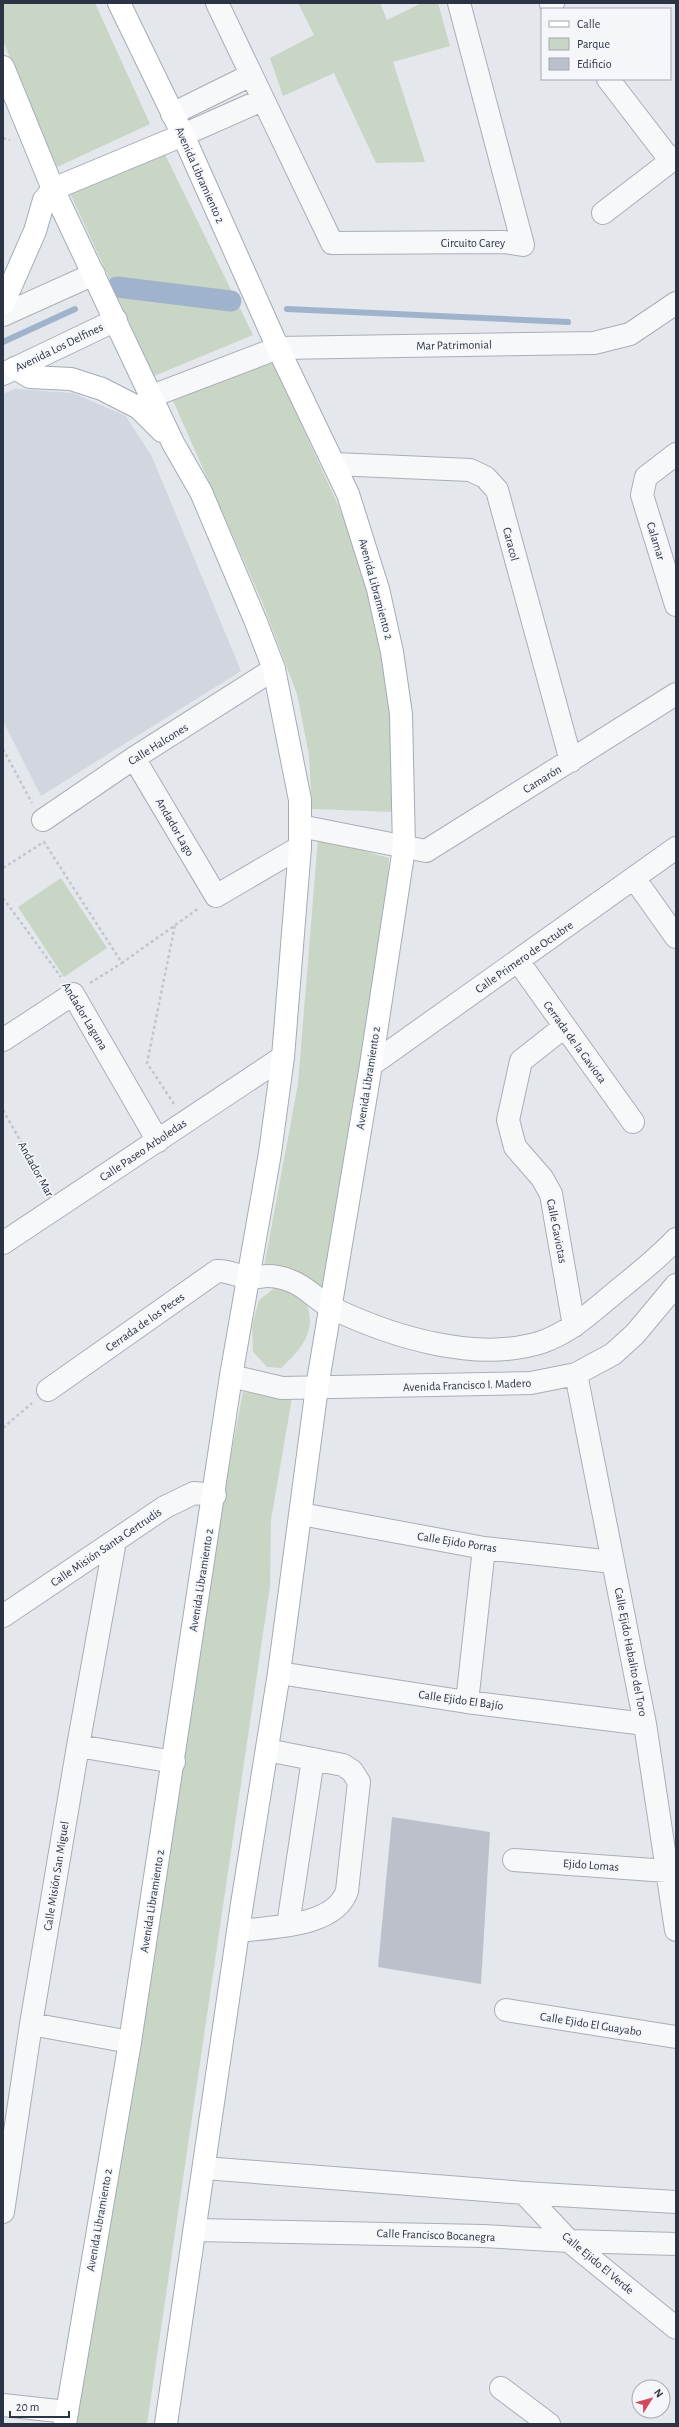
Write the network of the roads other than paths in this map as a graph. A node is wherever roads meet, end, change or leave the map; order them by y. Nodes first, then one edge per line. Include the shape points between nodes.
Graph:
1 (119, 3) edge
2 (217, 3) edge
3 (459, 3) edge
4 (3, 67) edge
5 (251, 75) junction
6 (609, 80) edge
7 (262, 100) junction
8 (172, 114) junction
9 (183, 135) junction
10 (673, 159) edge
11 (53, 189) junction
12 (603, 213) dead end
13 (94, 274) junction
14 (676, 303) edge
15 (3, 304) edge
16 (3, 314) edge
17 (116, 320) junction
18 (278, 348) junction
19 (9, 371) edge
20 (152, 396) junction
21 (173, 443) junction
22 (676, 454) edge
23 (335, 464) junction
24 (676, 605) edge
25 (274, 669) junction
26 (676, 694) edge
27 (134, 758) junction
28 (570, 761) junction
29 (43, 820) road end
30 (300, 837) junction
31 (404, 848) junction
32 (676, 848) edge
33 (634, 878) junction
34 (676, 937) edge
35 (518, 961) junction
36 (564, 1027) junction
37 (3, 1040) edge
38 (283, 1058) junction
39 (371, 1065) junction
40 (633, 1122) dead end
41 (158, 1141) junction
42 (676, 1239) edge
43 (3, 1243) edge
44 (667, 1259) edge
45 (247, 1278) junction
46 (676, 1285) edge
47 (331, 1308) junction
48 (574, 1326) junction
49 (576, 1374) junction
50 (231, 1376) junction
51 (317, 1387) junction
52 (48, 1390) road end
53 (215, 1495) junction
54 (301, 1514) junction
55 (116, 1541) junction
56 (484, 1548) junction
57 (613, 1562) junction
58 (3, 1616) edge
59 (279, 1673) junction
60 (467, 1702) junction
61 (645, 1724) junction
62 (78, 1746) junction
63 (268, 1750) junction
64 (313, 1759) junction
65 (174, 1762) junction
66 (514, 1860) dead end
67 (667, 1871) junction
68 (288, 1925) junction
69 (676, 1930) edge
70 (239, 1931) junction
71 (506, 2010) dead end
72 (31, 2024) junction
73 (676, 2037) edge
74 (130, 2042) junction
75 (204, 2168) junction
76 (524, 2194) junction
77 (676, 2202) edge
78 (3, 2212) edge
79 (196, 2230) junction
80 (569, 2241) junction
81 (676, 2244) edge
82 (676, 2328) edge
83 (501, 2388) dead end
84 (3, 2405) edge
85 (66, 2418) edge
86 (166, 2424) edge
87 (549, 2424) edge

1 - 8 main road, Avenida Libramiento 2
2 - 5 street
3 - 7 street, Circuito Carey via 523,245 504,242 332,244
4 - 11 main road, Avenida Libramiento 2
5 - 7 street
5 - 8 street
6 - 10 street
7 - 9 street
8 - 9 main road, Avenida Libramiento 2
9 - 11 main road
9 - 18 main road, Avenida Libramiento 2
10 - 12 street
11 - 13 main road, Avenida Libramiento 2
11 - 15 main road via 44,200 32,237
13 - 16 street
13 - 17 main road, Avenida Libramiento 2
14 - 18 street, Mar Patrimonial via 630,334 594,343
17 - 19 street, Avenida Los Delfines
17 - 20 main road, Avenida Libramiento 2
18 - 20 street
18 - 23 main road, Avenida Libramiento 2
19 - 21 main road via 30,377 71,379 102,389 139,408
20 - 21 main road, Avenida Libramiento 2
21 - 25 main road, Avenida Libramiento 2 via 201,492
22 - 24 street, Calamar via 646,477 642,495
23 - 28 street, Caracol via 470,470 485,477 496,490
23 - 31 main road, Avenida Libramiento 2 via 359,526 392,652 401,714
25 - 27 street, Calle Halcones
25 - 30 main road, Avenida Libramiento 2 via 300,800
26 - 28 street, Camarón
27 - 29 street, Calle Halcones
27 - 30 street, Andador Lago via 216,896
28 - 31 street, Camarón via 426,851
30 - 31 street
30 - 38 main road, Avenida Libramiento 2
31 - 39 main road, Avenida Libramiento 2
32 - 33 street, Calle Primero de Octubre
33 - 34 street
33 - 35 street, Calle Primero de Octubre
35 - 36 street, Cerrada de la Gaviota
35 - 39 street, Calle Primero de Octubre
36 - 40 street, Cerrada de la Gaviota
36 - 48 street, Calle Gaviotas via 520,1062 508,1120 514,1147 542,1178 551,1194
37 - 41 street, Andador Laguna via 73,994
38 - 41 street, Calle Paseo Arboledas
38 - 45 main road, Avenida Libramiento 2 via 270,1153
39 - 47 main road, Avenida Libramiento 2
41 - 43 street, Calle Paseo Arboledas
42 - 44 street
44 - 48 street
45 - 47 street via 269,1276 292,1281 310,1291
45 - 50 main road, Avenida Libramiento 2
45 - 52 street, Cerrada de los Peces via 225,1270 217,1271
46 - 49 street, Avenida Francisco I. Madero via 635,1334 613,1354
47 - 48 street via 371,1326 408,1337 444,1345 491,1349 523,1347 543,1341
47 - 51 main road, Avenida Libramiento 2
49 - 51 street, Avenida Francisco I. Madero via 531,1384 495,1386
49 - 57 street, Calle Ejido Habalito del Toro
50 - 51 street via 282,1388
50 - 53 main road, Avenida Libramiento 2
51 - 54 main road, Avenida Libramiento 2
53 - 55 street, Calle Misión Santa Gertrudis via 194,1492 165,1507
53 - 65 main road, Avenida Libramiento 2
54 - 56 street, Calle Ejido Porras
54 - 59 main road, Avenida Libramiento 2
55 - 58 street, Calle Misión Santa Gertrudis
55 - 62 street, Calle Misión San Miguel
56 - 57 street, Calle Ejido Porras
56 - 60 street
57 - 61 street, Calle Ejido Habalito del Toro
59 - 60 street, Calle Ejido El Bajío
59 - 63 main road, Avenida Libramiento 2
60 - 61 street, Calle Ejido El Bajío
61 - 67 street, Calle Ejido Habalito del Toro
62 - 65 street
62 - 72 street, Calle Misión San Miguel
63 - 64 street
63 - 70 main road, Avenida Libramiento 2
64 - 68 street
64 - 68 street via 343,1765 352,1771 359,1782 347,1891 340,1904 327,1915
65 - 74 main road, Avenida Libramiento 2
66 - 67 street, Ejido Lomas
67 - 69 street, Calle Ejido Habalito del Toro
68 - 70 street
70 - 75 main road, Avenida Libramiento 2
71 - 73 street, Calle Ejido El Guayabo
72 - 74 street
72 - 78 street, Calle Misión San Miguel
74 - 85 main road, Avenida Libramiento 2
75 - 76 street
75 - 79 main road, Avenida Libramiento 2
76 - 77 street
76 - 80 street, Calle Ejido El Verde
79 - 80 street, Calle Francisco Bocanegra via 483,2236
79 - 86 main road, Avenida Libramiento 2
80 - 81 street, Calle Francisco Bocanegra
80 - 82 street, Calle Ejido El Verde
83 - 87 street
84 - 85 street

